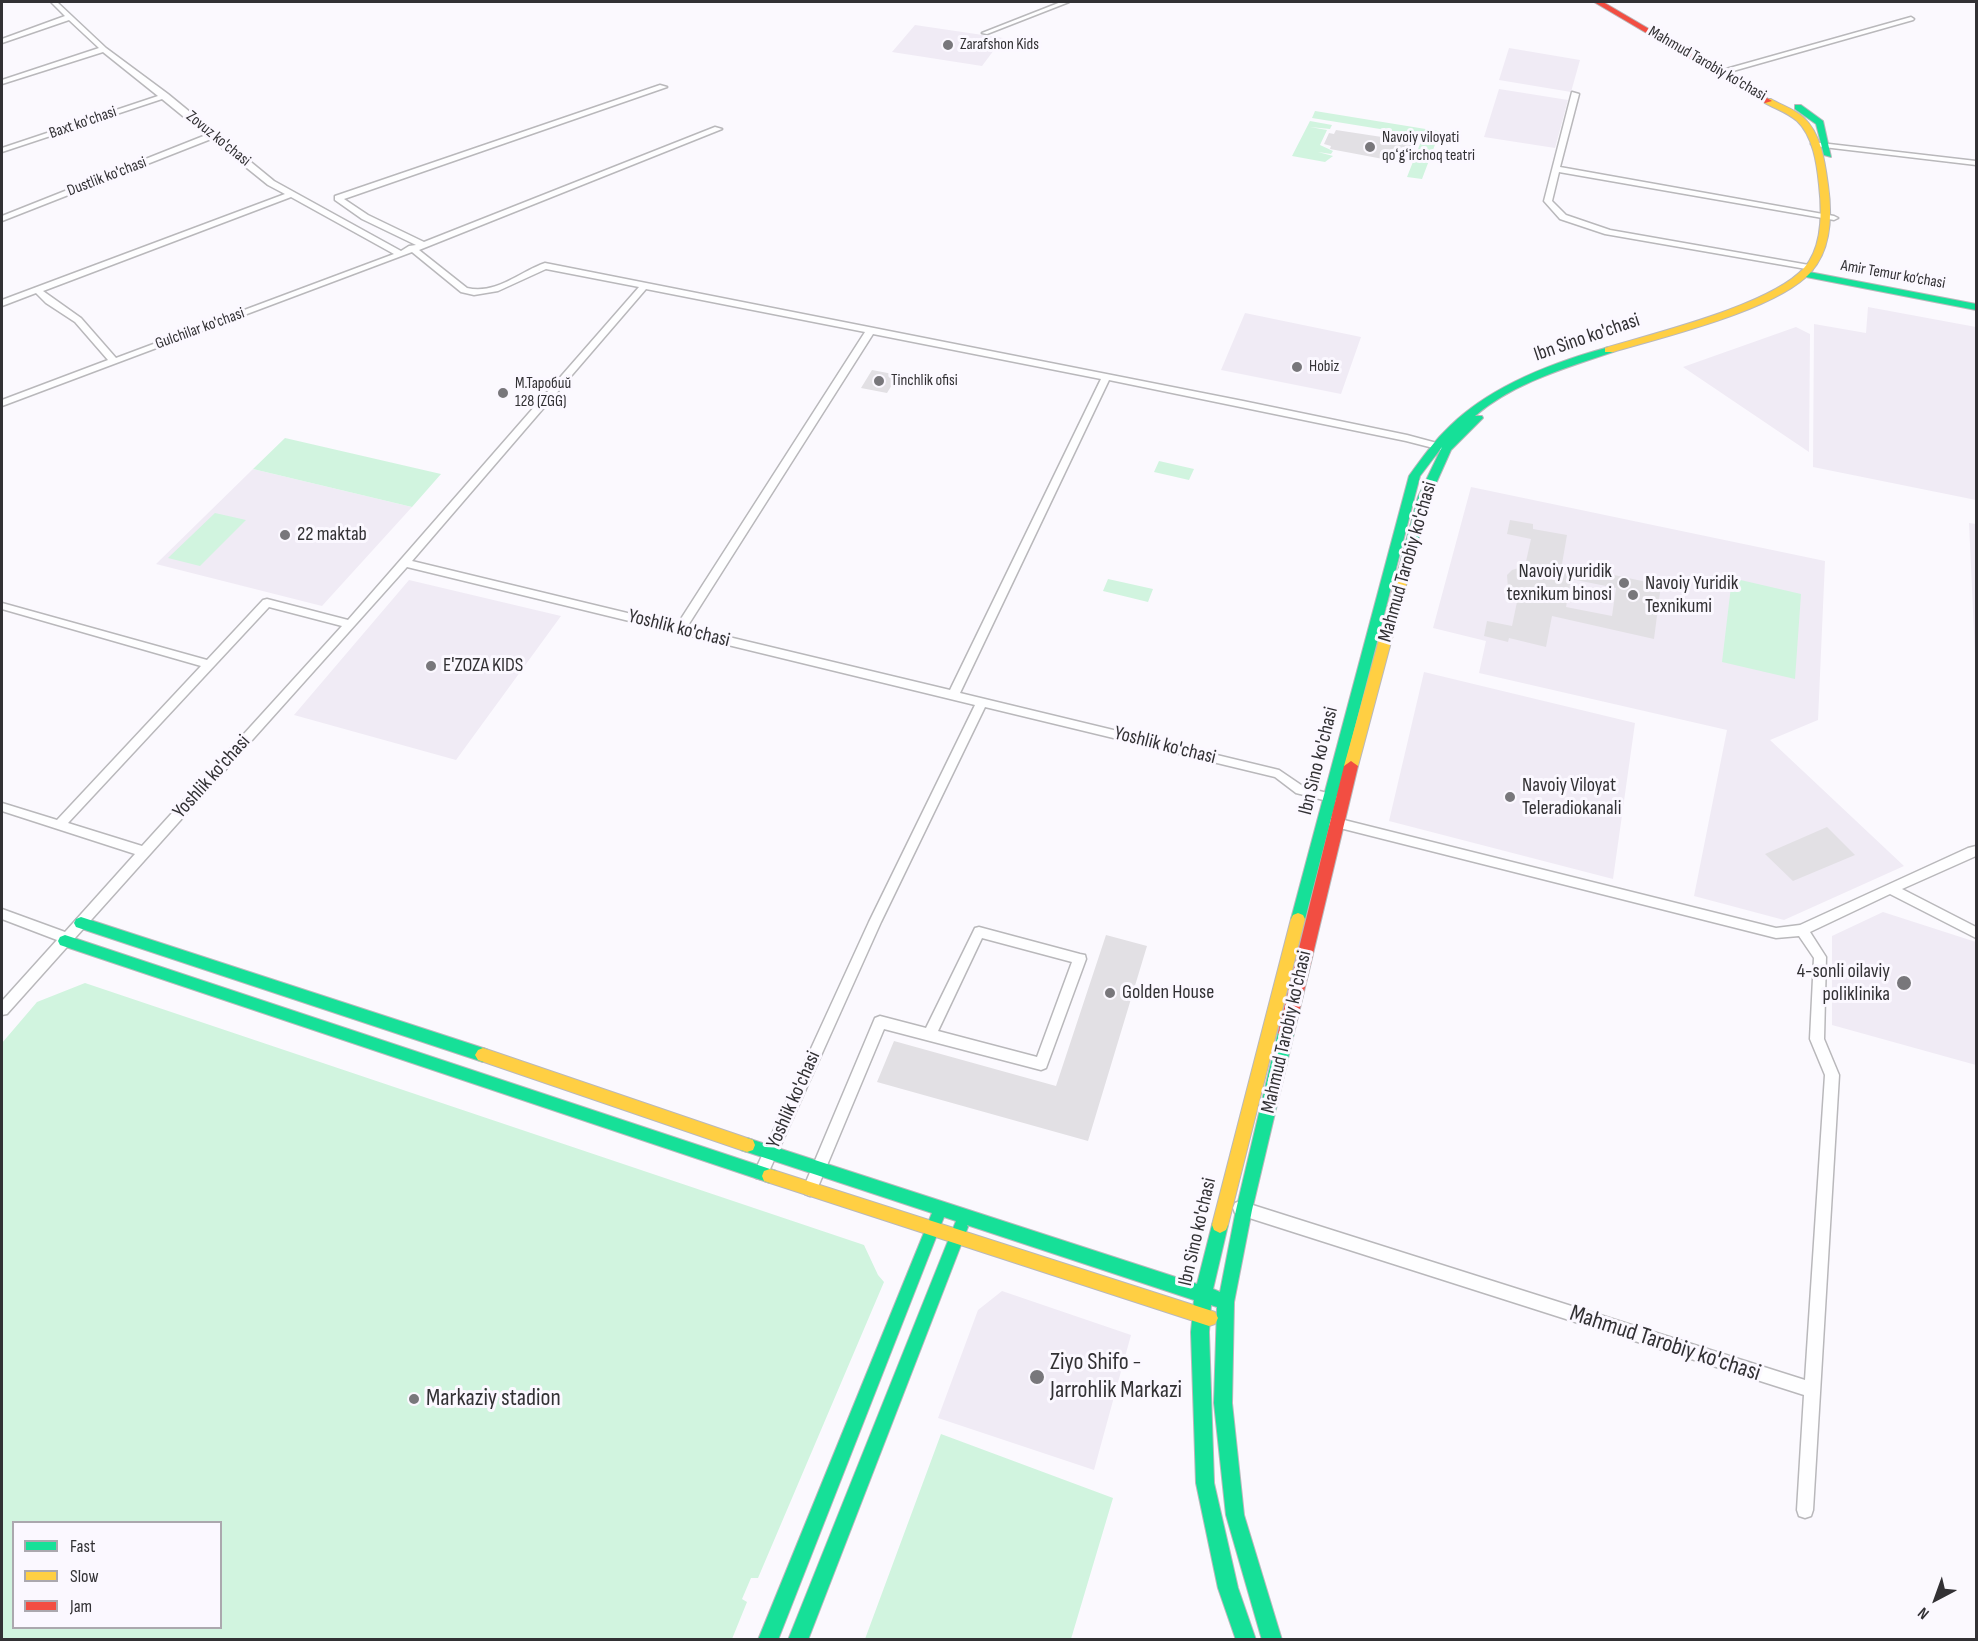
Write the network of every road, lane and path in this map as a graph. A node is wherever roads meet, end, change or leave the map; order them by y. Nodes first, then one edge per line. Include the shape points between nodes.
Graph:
1 (54, 2) edge
2 (1066, 2) edge
3 (1598, 2) edge
4 (1610, 2) edge
5 (70, 18) junction
6 (1911, 19) dead end
7 (985, 33) dead end
8 (2, 41) edge
9 (104, 49) junction
10 (1730, 69) junction
11 (2, 82) edge
12 (663, 87) dead end
13 (1575, 94) dead end
14 (165, 96) junction
15 (718, 129) dead end
16 (213, 135) junction
17 (1817, 141) junction
18 (2, 150) edge
19 (1977, 163) edge
20 (1557, 169) junction
21 (289, 195) junction
22 (1829, 217) junction
23 (2, 219) edge
24 (417, 246) junction
25 (398, 253) junction
26 (1812, 272) junction
27 (645, 285) junction
28 (37, 290) junction
29 (1977, 299) edge
30 (2, 303) edge
31 (1977, 307) edge
32 (871, 330) junction
33 (114, 361) junction
34 (1106, 377) junction
35 (2, 404) edge
36 (1432, 445) junction
37 (1446, 448) junction
38 (405, 563) junction
39 (2, 606) edge
40 (350, 624) junction
41 (680, 629) junction
42 (210, 665) junction
43 (952, 695) junction
44 (982, 702) junction
45 (1335, 799) junction
46 (2, 807) edge
47 (1330, 822) junction
48 (59, 825) junction
49 (1977, 851) edge
50 (145, 852) junction
51 (1889, 888) junction
52 (2, 914) edge
53 (81, 923) junction
54 (1802, 930) junction
55 (1977, 933) edge
56 (66, 939) junction
57 (2, 1010) edge
58 (930, 1035) junction
59 (770, 1153) junction
60 (819, 1170) junction
61 (761, 1173) junction
62 (810, 1189) junction
63 (1224, 1203) junction
64 (941, 1210) junction
65 (1244, 1210) junction
66 (964, 1218) junction
67 (933, 1229) junction
68 (956, 1237) junction
69 (1203, 1294) junction
70 (1226, 1302) junction
71 (1200, 1315) junction
72 (1224, 1323) junction
73 (1812, 1390) junction
74 (1805, 1510) dead end
75 (784, 1600) junction
76 (810, 1610) junction
77 (768, 1640) edge
78 (798, 1640) edge
79 (1246, 1640) edge
80 (1272, 1640) edge

1 - 5 street, Zovuz ko'chasi
2 - 7 street
3 - 17 main road, Mahmud Tarobiy ko'chasi via 1796,114
4 - 10 main road, Mahmud Tarobiy ko'chasi
5 - 8 street
5 - 9 street, Zovuz ko'chasi
6 - 10 street, Mahmud Tarobiy ko'chasi
9 - 11 street
9 - 14 street, Zovuz ko'chasi
10 - 17 main road, Mahmud Tarobiy ko'chasi via 1809,113 1820,123
12 - 24 street via 338,198
13 - 20 street
14 - 16 street, Zovuz ko'chasi
14 - 18 street, Baxt ko'chasi
15 - 24 street, Gulchilar ko'chasi
16 - 21 street, Zovuz ko'chasi
16 - 23 street, Dustlik ko'chasi
17 - 19 street
17 - 22 main road, Mahmud Tarobiy ko'chasi via 1833,176
20 - 22 street
20 - 26 street via 1548,201 1563,217 1582,225
21 - 25 street, Zovuz ko'chasi
21 - 28 street
22 - 26 main road, Mahmud Tarobiy ko'chasi via 1833,238
24 - 25 street, Gulchilar ko'chasi
24 - 27 street via 473,294 545,266
25 - 33 street, Gulchilar ko'chasi
26 - 29 main road, Amir Temur ko‘chasi
26 - 31 main road, Amir Temur ko‘chasi
26 - 36 main road, Ibn Sino ko'chasi via 1756,301 1516,384 1480,403
26 - 37 main road, Mahmud Tarobiy ko'chasi via 1801,291 1772,304 1550,378 1517,393 1485,412
27 - 32 street
27 - 38 street, Yoshlik ko'chasi
28 - 30 street
28 - 33 street via 78,320
32 - 34 street
32 - 41 street
33 - 35 street, Gulchilar ko'chasi
34 - 36 street
34 - 43 street
36 - 37 street
36 - 45 main road, Ibn Sino ko'chasi via 1414,476
37 - 45 main road, Mahmud Tarobiy ko'chasi via 1424,497
38 - 40 street, Yoshlik ko'chasi
38 - 41 street, Yoshlik ko'chasi
39 - 42 street
40 - 42 street via 267,603
40 - 50 street, Yoshlik ko'chasi
41 - 43 street, Yoshlik ko'chasi
42 - 48 street
43 - 44 street, Yoshlik ko'chasi
44 - 45 street, Yoshlik ko'chasi via 1279,774 1300,790
44 - 59 street, Yoshlik ko'chasi via 875,922
45 - 47 main road, Mahmud Tarobiy ko'chasi
46 - 48 street
47 - 54 street via 1776,933
47 - 63 main road, Ibn Sino ko'chasi
47 - 65 main road, Mahmud Tarobiy ko'chasi
48 - 50 street
49 - 51 street
50 - 53 street, Yoshlik ko'chasi
51 - 54 street
51 - 55 street
52 - 56 street
53 - 56 street, Yoshlik ko'chasi
53 - 59 main road
54 - 73 street via 1820,957 1817,1039 1832,1075
56 - 57 street, Yoshlik ko'chasi
56 - 61 main road
58 - 58 street via 1041,1064 1080,959 979,932
58 - 60 street via 880,1022
59 - 60 main road
59 - 61 street, Yoshlik ko'chasi
60 - 62 street
60 - 64 main road
61 - 62 main road
62 - 67 main road
63 - 65 street, Mahmud Tarobiy ko'chasi
63 - 69 main road, Ibn Sino ko'chasi
64 - 66 main road
64 - 67 main road
65 - 70 main road, Mahmud Tarobiy ko'chasi
65 - 73 street, Mahmud Tarobiy ko'chasi
66 - 68 main road
66 - 69 main road
67 - 68 main road
67 - 75 main road
68 - 71 main road
68 - 76 main road
69 - 70 main road
69 - 71 main road, Ibn Sino ko'chasi
70 - 72 main road, Mahmud Tarobiy ko'chasi
71 - 72 main road
71 - 79 main road, Ibn Sino ko'chasi via 1205,1483 1228,1588
72 - 80 main road, Mahmud Tarobiy ko'chasi via 1222,1403 1235,1515
73 - 74 street
75 - 76 main road
75 - 77 main road
76 - 78 main road

